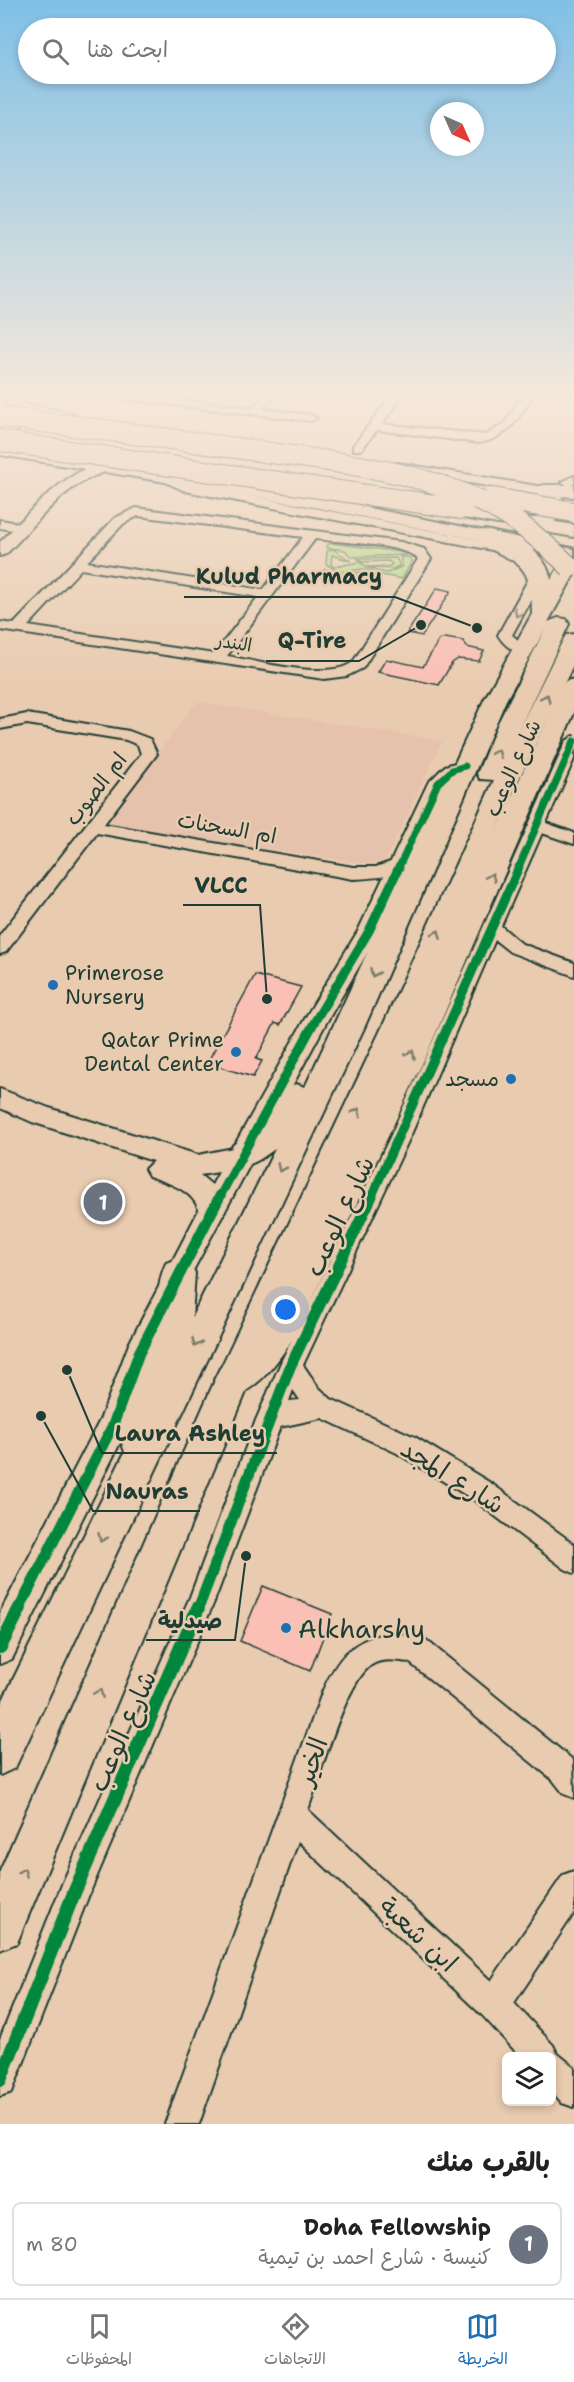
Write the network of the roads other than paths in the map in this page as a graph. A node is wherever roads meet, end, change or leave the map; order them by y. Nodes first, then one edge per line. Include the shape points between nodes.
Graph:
1 (58, 494) edge
2 (220, 494) edge
3 (224, 494) edge
4 (268, 494) edge
5 (359, 494) edge
6 (462, 494) edge
7 (549, 494) edge
8 (303, 500) junction
9 (224, 513) junction
10 (0, 524) edge
11 (527, 524) junction
12 (25, 528) junction
13 (574, 530) edge
14 (313, 533) junction
15 (485, 536) junction
16 (0, 551) edge
17 (573, 563) edge
18 (78, 565) junction
19 (266, 594) junction
20 (574, 595) edge
21 (541, 617) junction
22 (0, 626) edge
23 (18, 628) junction
24 (574, 640) edge
25 (522, 649) junction
26 (218, 658) junction
27 (569, 680) edge
28 (0, 724) edge
29 (574, 741) edge
30 (465, 766) junction
31 (537, 826) junction
32 (93, 827) junction
33 (574, 839) edge
34 (402, 863) junction
35 (468, 865) junction
36 (353, 873) junction
37 (386, 898) junction
38 (492, 928) junction
39 (0, 948) edge
40 (516, 948) junction
41 (481, 953) junction
42 (574, 970) edge
43 (350, 1026) junction
44 (0, 1098) edge
45 (0, 1114) edge
46 (244, 1154) junction
47 (212, 1210) junction
48 (178, 1273) junction
49 (290, 1367) junction
50 (233, 1380) junction
51 (323, 1407) junction
52 (268, 1420) junction
53 (142, 1454) junction
54 (574, 1560) edge
55 (0, 1647) edge
56 (0, 1753) edge
57 (574, 1784) edge
58 (292, 1815) junction
59 (574, 1886) edge
60 (0, 1926) edge
61 (494, 2005) junction
62 (538, 2052) edge
63 (556, 2071) edge
64 (0, 2080) edge
65 (574, 2091) edge
66 (182, 2124) edge

1 - 12 street
2 - 9 street via 228,499
3 -> 25 street via 434,534 514,554 529,565 535,580 506,635
4 - 8 street
5 - 13 highway, bridge
6 - 17 highway, bridge via 520,522
7 - 11 street via 557,500 558,511 548,520
8 - 11 main road via 400,503
8 - 15 street
9 - 14 street, البندر
9 - 18 street, البندر via 136,512 119,521
10 - 12 street
11 - 13 main road
12 - 16 street
14 - 19 street
14 - 26 street, البندر via 401,546 423,555 422,567 358,665 345,673 324,675
15 - 17 main road
15 - 21 main road via 522,551 537,564 543,578
17 - 21 main road, شارع الوعب
18 - 19 street
18 - 23 street, البندر
19 - 26 street
35 -> 20 main road via 461,846 495,758
21 - 25 main road, شارع الوعب
22 - 23 street, البندر
23 - 26 street, البندر
24 - 27 main road, شارع الوعب
25 - 30 main road, شارع الوعب
35 -> 27 main road, شارع الوعب
50 -> 27 highway via 253,1364 281,1326 417,1040
28 - 32 street, ام الصوب via 27,718 145,742 149,754
29 - 31 street, شارع الوعب
30 - 34 street via 452,770 438,783
30 -> 43 main road, شارع الوعب
31 - 33 street
31 - 38 street, شارع الوعب
32 - 36 street, ام السحنات
32 - 39 street, ام الصوب
34 - 36 street, ام السحنات via 378,872
34 - 37 street
50 -> 35 main road, شارع الوعب
36 - 37 street, ام السحنات via 372,883
37 - 46 street
38 - 40 street
38 - 41 street, شارع الوعب
40 - 41 street
40 - 42 street
41 - 49 street, شارع الوعب via 393,1152
43 - 46 main road via 316,1058 273,1134
43 -> 53 main road, شارع الوعب
44 - 46 street via 198,1165 230,1161
45 - 47 street via 184,1178 204,1191
46 - 47 street
47 - 48 street
48 - 53 main road via 172,1300 171,1341 141,1408
48 - 55 street via 139,1353 113,1425
49 - 51 street, شارع المجد
49 - 52 street, شارع الوعب
60 -> 50 main road, شارع الوعب
51 - 52 street
51 - 54 street, شارع المجد via 406,1445 483,1492
52 - 64 street, شارع الوعب via 201,1602 74,1893
53 -> 56 main road, شارع الوعب
57 - 58 street, الخير via 415,1649 373,1647 354,1661 340,1681
58 - 61 street, ابن شعبة
58 - 66 street, الخير
59 - 61 street
61 - 62 street, ابن شعبة
63 - 65 street

